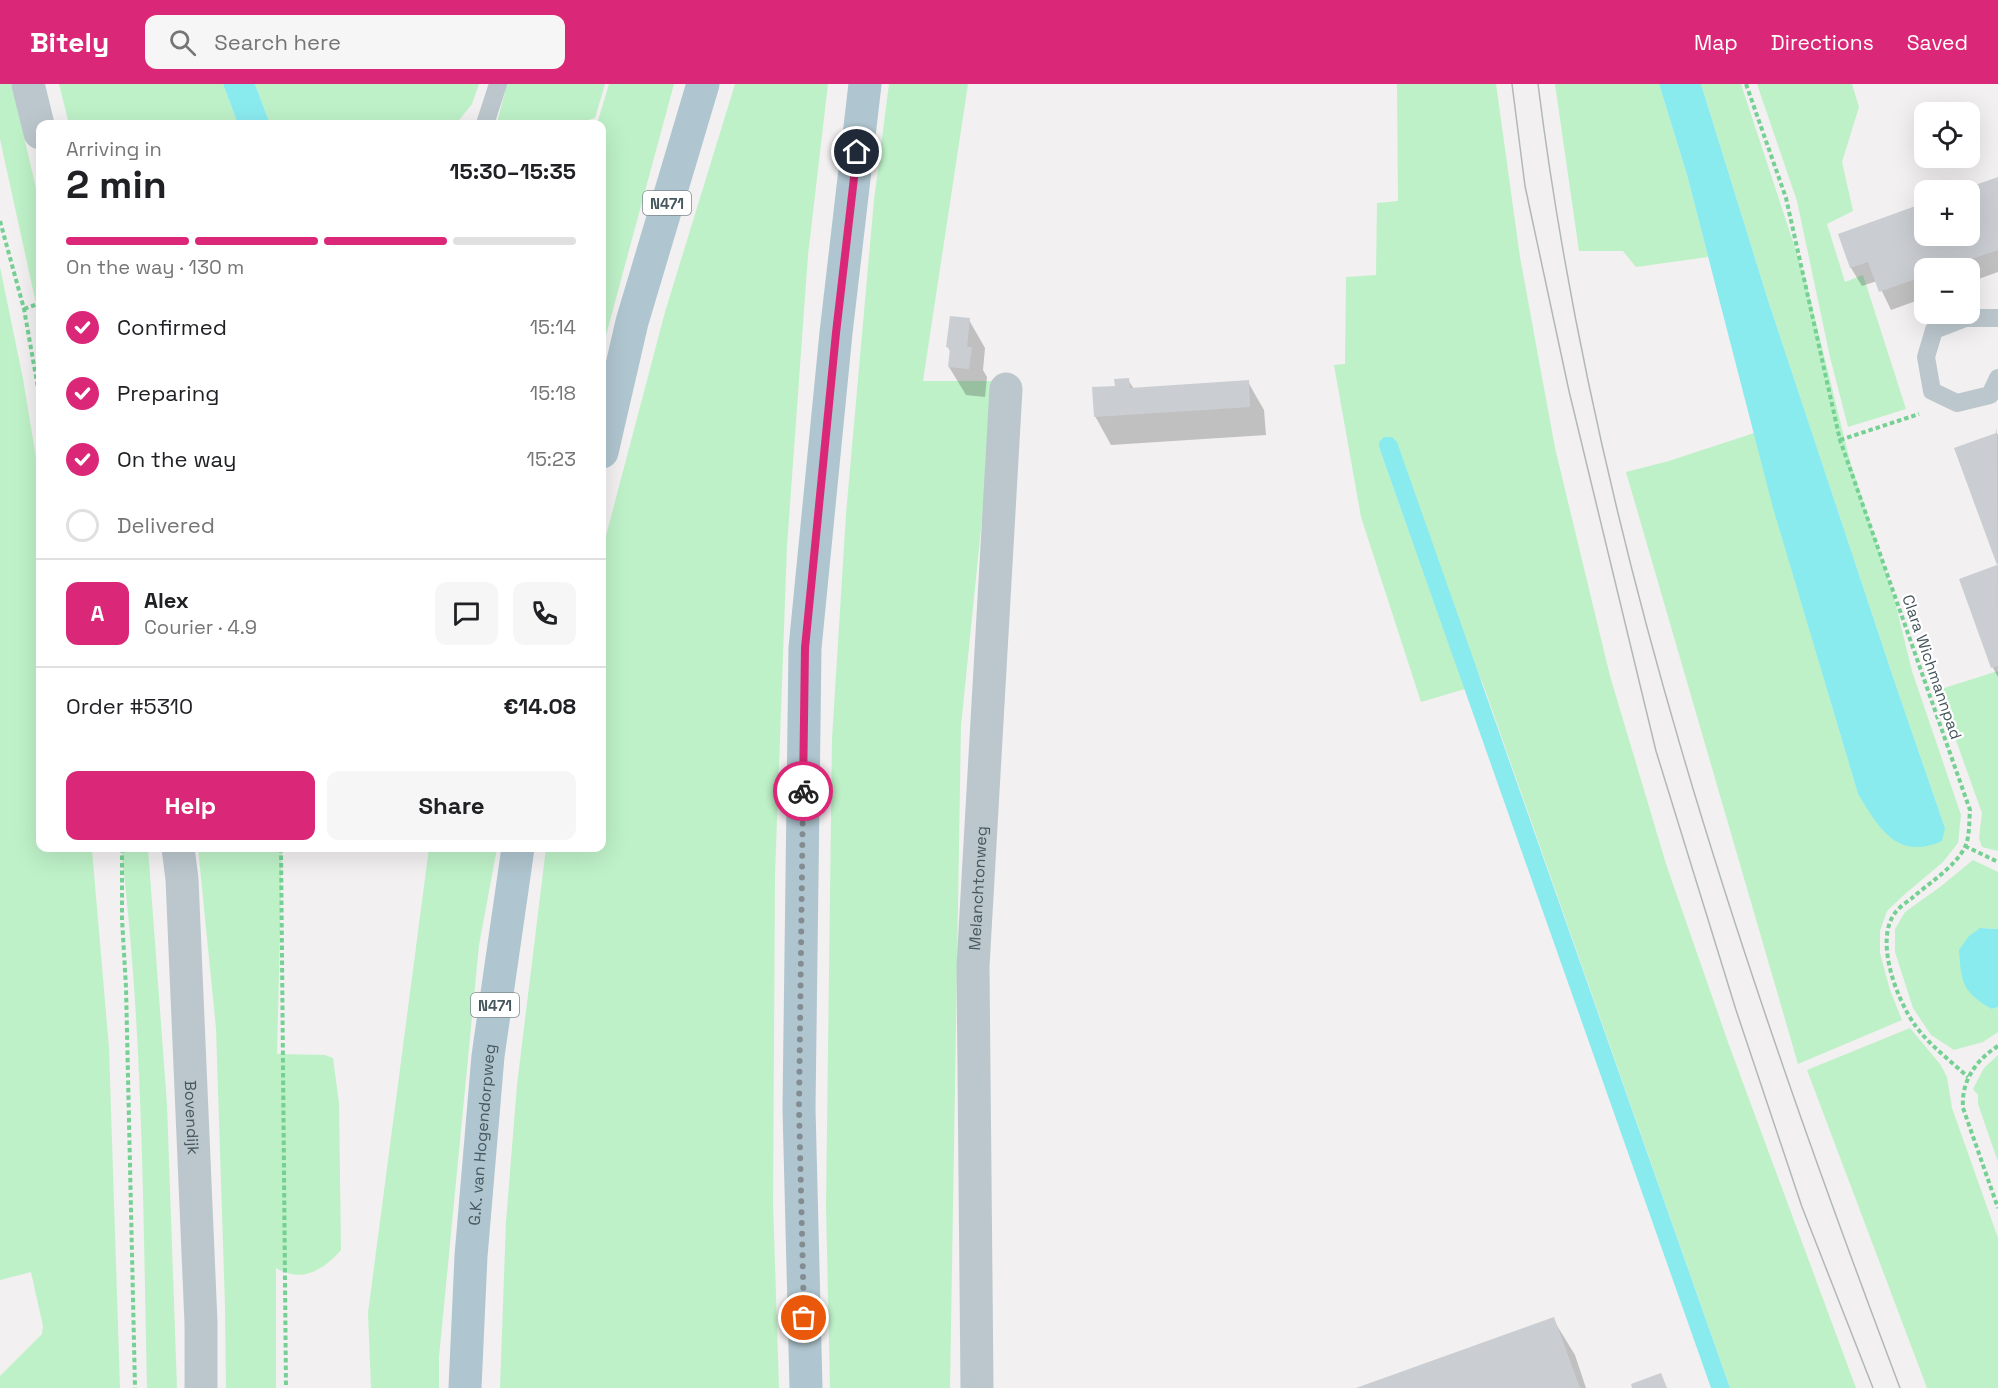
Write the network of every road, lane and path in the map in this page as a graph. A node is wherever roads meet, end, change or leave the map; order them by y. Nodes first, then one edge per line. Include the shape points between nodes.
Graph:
1 (28, 84) edge
2 (498, 84) edge
3 (702, 84) edge
4 (865, 84) edge
5 (1746, 84) edge
6 (37, 120) edge
7 (486, 120) edge
8 (0, 220) edge
9 (36, 304) edge
10 (24, 309) junction
11 (1998, 318) edge
12 (36, 376) edge
13 (1998, 378) edge
14 (1006, 389) dead end
15 (1943, 396) junction
16 (606, 435) edge
17 (1840, 440) junction
18 (1965, 846) junction
19 (122, 852) edge
20 (179, 852) edge
21 (281, 852) edge
22 (517, 852) edge
23 (1998, 862) edge
24 (1998, 1046) edge
25 (1968, 1077) junction
26 (1998, 1208) edge
27 (135, 1388) edge
28 (201, 1388) edge
29 (286, 1388) edge
30 (465, 1388) edge
31 (806, 1388) edge
32 (977, 1388) edge

1 - 6 street
2 - 7 lane
3 - 16 main road, N471 via 632,322
4 - 31 main road via 805,648 799,1108
5 - 17 path, Clara Wichmannpad via 1786,198
8 - 10 path
9 - 10 path
10 - 12 path
11 - 15 lane via 1965,318 1934,330 1926,357 1932,392
13 - 15 lane via 1990,395 1957,403
14 - 32 street, Melanchtonweg via 973,966
15 - 17 path via 1931,410
17 - 18 path, Clara Wichmannpad via 1970,810
18 - 23 path
18 - 25 path via 1952,863 1895,912 1886,942 1888,962 1906,1011 1916,1027
19 - 27 path
20 - 28 street, Bovendijk
21 - 29 path
22 - 30 main road, G.K. van Hogendorpweg / N471 via 488,1056 471,1256
24 - 25 path
25 - 26 path via 1962,1094 1963,1108

